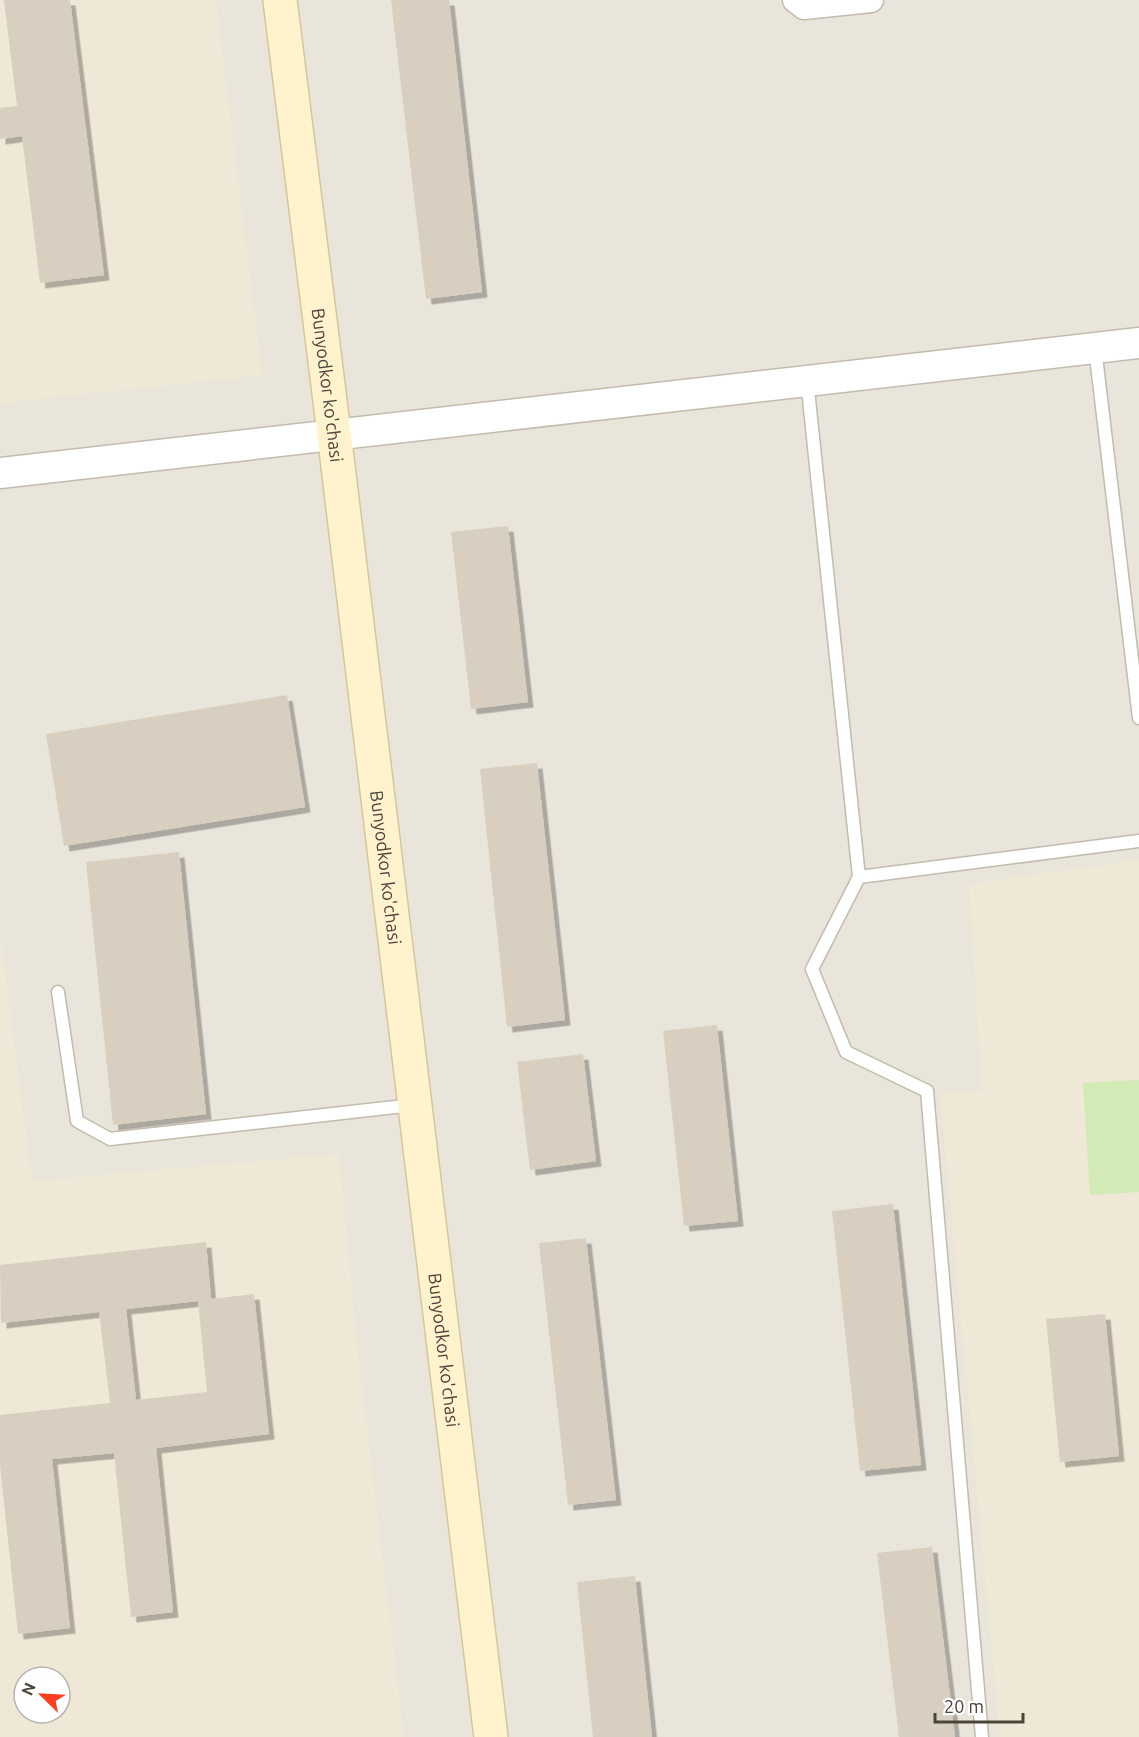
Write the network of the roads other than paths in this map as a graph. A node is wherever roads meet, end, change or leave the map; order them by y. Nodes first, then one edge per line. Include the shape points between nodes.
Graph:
1 (279, 0) edge
2 (795, 0) edge
3 (871, 0) edge
4 (1139, 343) edge
5 (1095, 348) junction
6 (807, 380) junction
7 (334, 434) junction
8 (0, 473) edge
9 (1139, 718) edge
10 (1139, 842) edge
11 (859, 877) junction
12 (58, 992) dead end
13 (415, 1104) junction
14 (491, 1737) edge
15 (982, 1737) edge

1 - 7 main road, Bunyodkor ko'chasi
2 - 3 street via 804,7
4 - 5 street
5 - 6 street
5 - 9 lane
6 - 7 street
6 - 11 lane
7 - 8 street
7 - 13 main road, Bunyodkor ko'chasi
10 - 11 lane
11 - 15 lane via 812,969 846,1052 927,1091
12 - 13 lane via 77,1121 110,1139
13 - 14 main road, Bunyodkor ko'chasi

